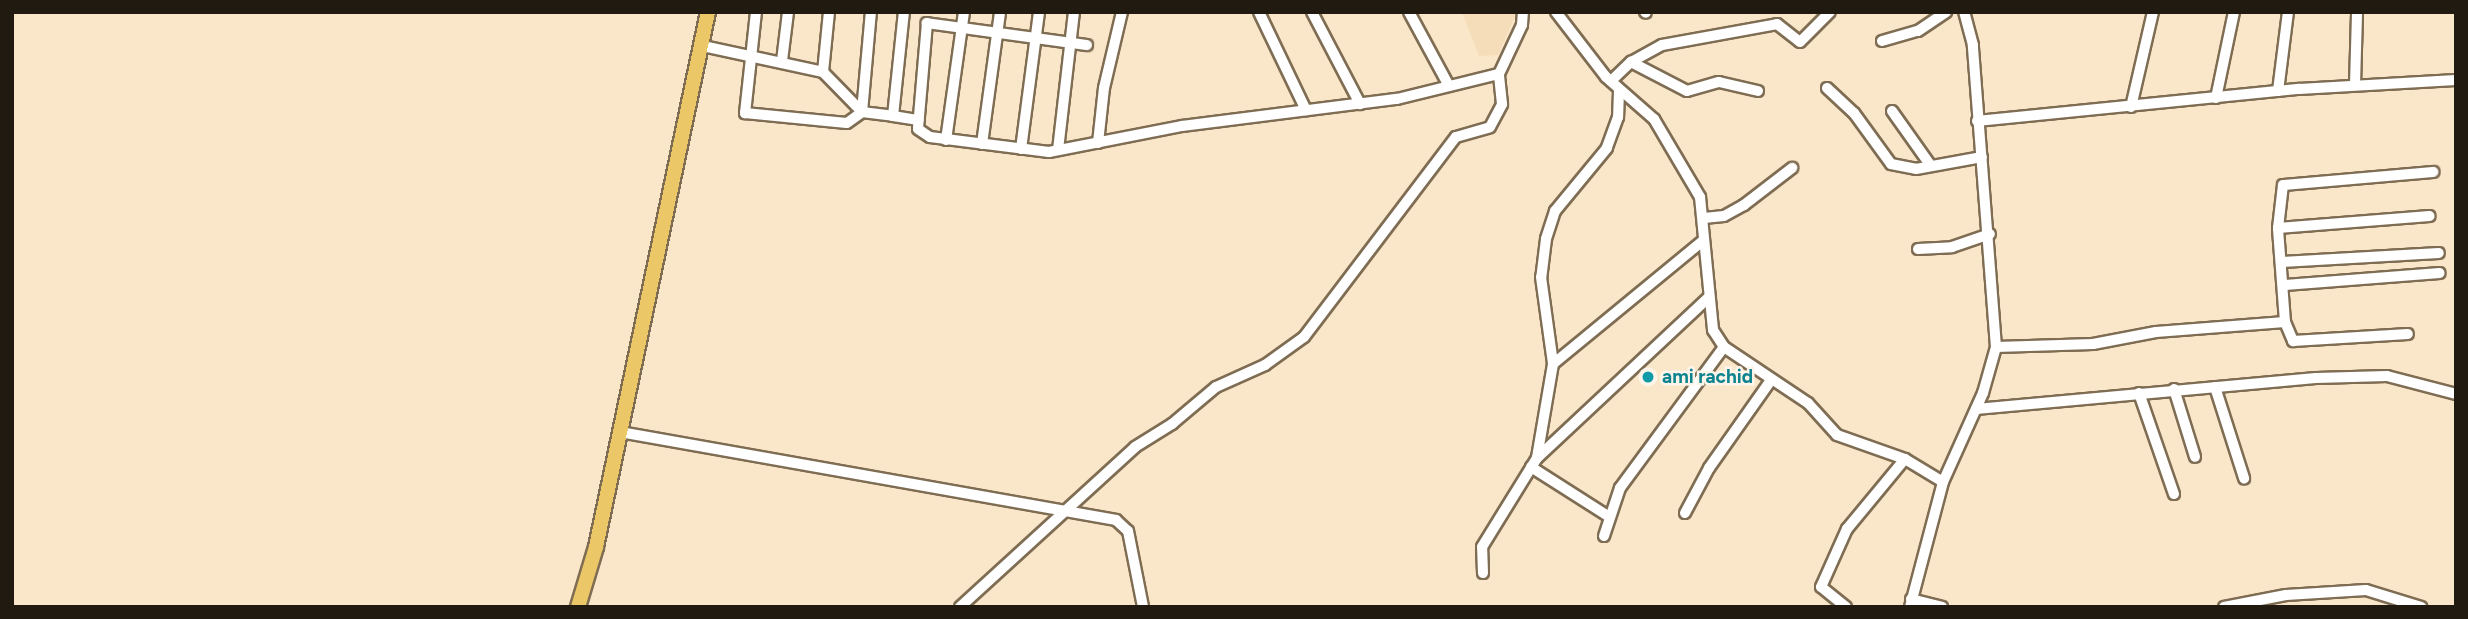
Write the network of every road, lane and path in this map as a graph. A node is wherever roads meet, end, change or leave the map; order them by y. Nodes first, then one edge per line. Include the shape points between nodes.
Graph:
1 (708, 12) edge
2 (756, 12) edge
3 (788, 12) edge
4 (829, 12) edge
5 (871, 12) edge
6 (904, 12) edge
7 (964, 12) edge
8 (1000, 12) edge
9 (1039, 12) edge
10 (1074, 12) edge
11 (1122, 12) edge
12 (1259, 12) edge
13 (1312, 12) edge
14 (1409, 12) edge
15 (1523, 12) edge
16 (1556, 12) edge
17 (1830, 12) edge
18 (1946, 12) edge
19 (1964, 12) edge
20 (2153, 12) edge
21 (2234, 12) edge
22 (2288, 12) edge
23 (2357, 12) edge
24 (927, 18) edge
25 (962, 27) junction
26 (998, 32) junction
27 (1035, 38) junction
28 (1882, 41) dead end
29 (1071, 43) junction
30 (1087, 45) dead end
31 (703, 46) junction
32 (751, 56) junction
33 (782, 61) junction
34 (1631, 62) junction
35 (823, 72) junction
36 (1499, 74) junction
37 (2456, 80) edge
38 (1611, 81) junction
39 (2355, 85) junction
40 (1449, 86) junction
41 (1826, 88) dead end
42 (1619, 91) junction
43 (1758, 91) dead end
44 (2278, 91) junction
45 (2216, 98) junction
46 (1360, 104) junction
47 (2131, 107) junction
48 (1306, 110) junction
49 (1892, 111) dead end
50 (862, 112) junction
51 (893, 116) junction
52 (919, 120) junction
53 (1978, 121) junction
54 (946, 140) junction
55 (1098, 143) junction
56 (982, 144) junction
57 (1021, 149) junction
58 (1058, 150) junction
59 (1982, 158) junction
60 (1930, 166) junction
61 (1792, 168) dead end
62 (2433, 172) dead end
63 (2430, 216) dead end
64 (1704, 218) junction
65 (2278, 228) junction
66 (1990, 234) junction
67 (1704, 240) junction
68 (1918, 249) dead end
69 (2439, 253) dead end
70 (2282, 262) junction
71 (2440, 273) dead end
72 (2284, 285) junction
73 (1709, 297) junction
74 (2285, 322) junction
75 (2408, 334) dead end
76 (1724, 347) junction
77 (1996, 347) junction
78 (1553, 364) junction
79 (1771, 380) junction
80 (2215, 387) junction
81 (2174, 389) junction
82 (2139, 393) junction
83 (2456, 394) edge
84 (1976, 410) junction
85 (621, 432) junction
86 (2195, 457) dead end
87 (1905, 459) junction
88 (1534, 462) junction
89 (2244, 478) dead end
90 (1943, 482) junction
91 (2174, 494) dead end
92 (1065, 508) junction
93 (1685, 513) dead end
94 (1608, 516) junction
95 (1604, 536) dead end
96 (1483, 573) dead end
97 (1910, 603) edge
98 (578, 607) edge
99 (960, 607) edge
100 (1143, 607) edge
101 (1846, 607) edge
102 (1942, 607) edge
103 (2224, 607) edge
104 (2421, 607) edge

1 - 31 main road
2 - 32 street
3 - 33 street
4 - 35 street
5 - 50 street
6 - 51 street
7 - 25 street
8 - 26 street
9 - 27 street
10 - 29 street
11 - 55 street via 1104,88
12 - 48 street
13 - 46 street
14 - 40 street
15 - 36 street via 1522,25
16 - 38 street
17 - 34 street via 1800,42 1777,24 1662,46
18 - 28 street via 1918,31
19 - 53 street via 1973,45
20 - 47 street
21 - 45 street
22 - 44 street
23 - 39 street
24 - 25 street
24 - 52 street
25 - 26 street
25 - 54 street
26 - 27 street
26 - 56 street
27 - 29 street
27 - 57 street
29 - 30 street
29 - 58 street
31 - 32 street
31 - 85 main road
32 - 33 street
32 - 50 street via 745,113 847,123
33 - 35 street
34 - 38 street
34 - 43 street via 1687,91 1719,82
35 - 50 street
36 - 40 street
36 - 92 street via 1502,104 1490,127 1456,137 1304,337 1265,365 1216,387 1172,424 1135,447
37 - 39 street
38 - 42 street
39 - 44 street
40 - 46 street
41 - 60 street via 1854,113 1891,164
42 - 64 street via 1654,119 1700,197
42 - 78 street via 1618,117 1607,148 1555,211 1546,239 1541,277
44 - 45 street
45 - 47 street
46 - 48 street
47 - 53 street
48 - 55 street via 1182,126
49 - 60 street
50 - 51 street
51 - 52 street
52 - 54 street via 918,130
53 - 59 street
54 - 56 street
55 - 58 street
56 - 57 street
57 - 58 street
59 - 60 street
59 - 66 street
61 - 64 street via 1744,205 1724,216
62 - 65 street via 2283,185
63 - 65 street
64 - 67 street
65 - 70 street
66 - 68 street via 1952,247
66 - 77 street
67 - 73 street
67 - 78 street
69 - 70 street
70 - 72 street
71 - 72 street
72 - 74 street
73 - 76 street via 1713,330
73 - 88 street
74 - 75 street via 2293,341
74 - 77 street via 2156,332 2093,344
76 - 79 street
76 - 94 street via 1656,434 1620,488
77 - 84 street
78 - 88 street
79 - 87 street via 1808,403 1837,435
79 - 93 street via 1709,468
80 - 81 street
80 - 83 street via 2387,376
80 - 89 street
81 - 82 street
81 - 86 street
82 - 84 street
82 - 91 street
84 - 90 street
85 - 92 street
85 - 98 main road
87 - 90 street
87 - 101 street via 1847,529 1821,587
88 - 94 street
88 - 96 street via 1482,547
90 - 97 street
92 - 99 street
92 - 100 street via 1126,527
94 - 95 street
97 - 102 street
103 - 104 street via 2286,595 2366,590

